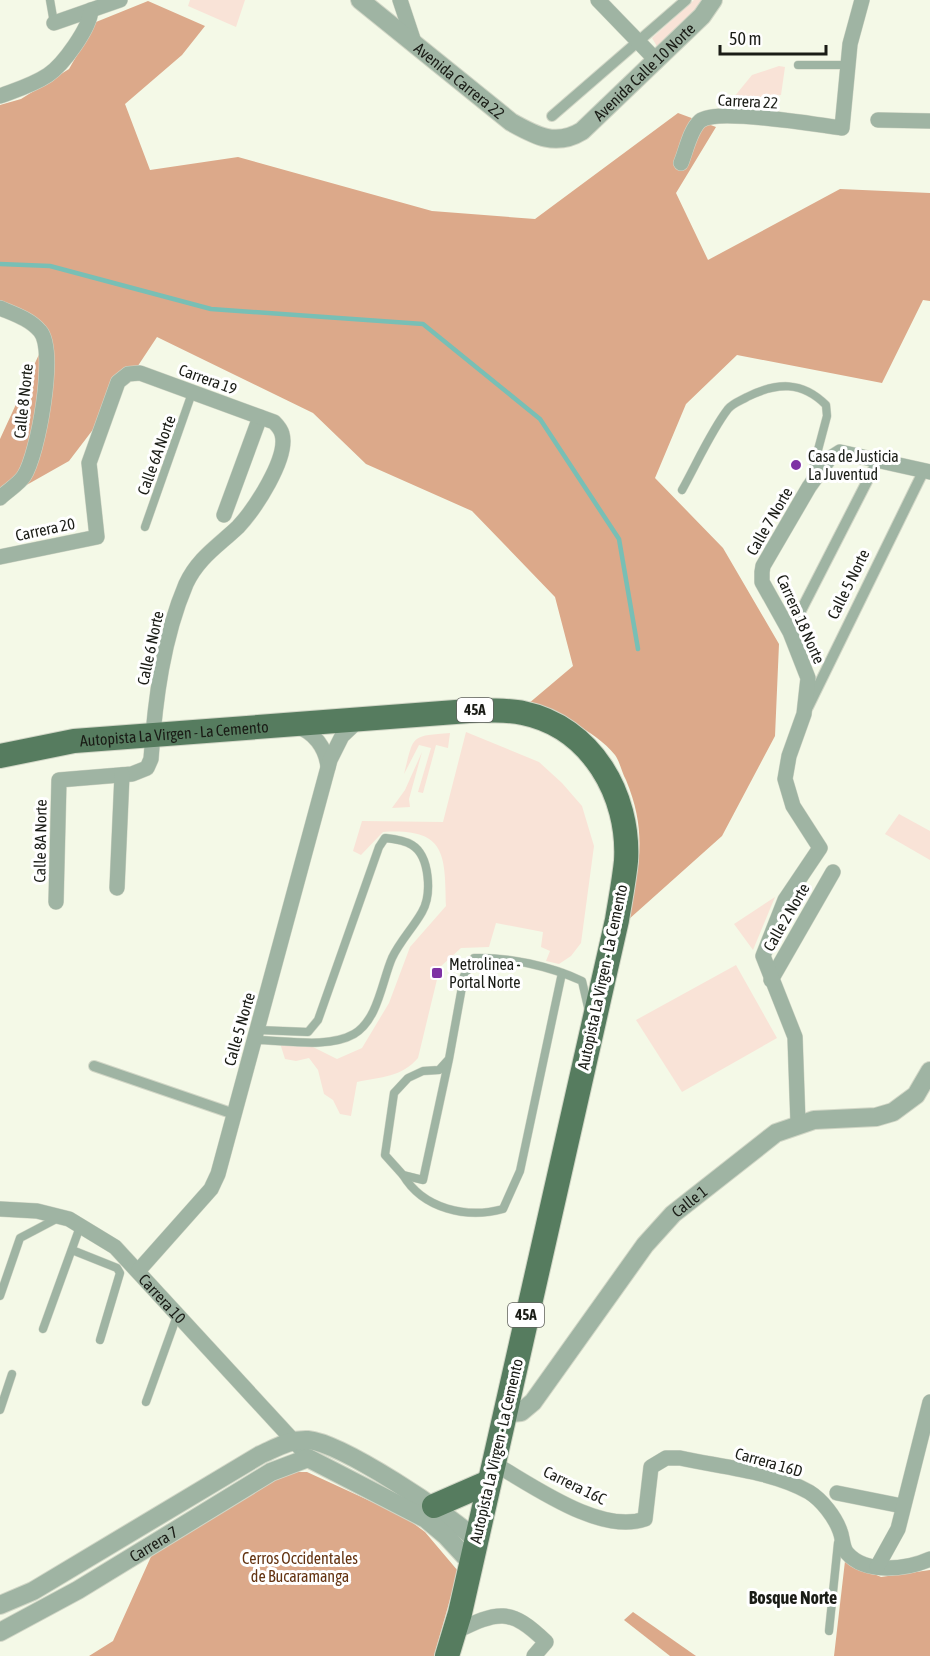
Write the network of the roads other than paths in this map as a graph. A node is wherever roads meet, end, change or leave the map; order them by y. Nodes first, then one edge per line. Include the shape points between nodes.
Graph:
1 (50, 0) edge
2 (120, 0) edge
3 (360, 0) edge
4 (598, 0) edge
5 (686, 0) edge
6 (713, 0) edge
7 (862, 0) edge
8 (404, 1) edge
9 (91, 10) junction
10 (54, 23) joint
11 (639, 43) junction
12 (415, 45) junction
13 (656, 60) junction
14 (798, 65) dead end
15 (847, 65) junction
16 (0, 96) edge
17 (552, 116) dead end
18 (878, 120) dead end
19 (930, 121) edge
20 (569, 139) joint
21 (681, 163) dead end
22 (0, 308) edge
23 (192, 393) junction
24 (267, 419) junction
25 (879, 458) junction
26 (927, 471) edge
27 (809, 487) junction
28 (682, 490) dead end
29 (0, 498) edge
30 (224, 515) dead end
31 (145, 527) dead end
32 (98, 537) joint
33 (0, 557) edge
34 (762, 572) joint
35 (790, 632) junction
36 (804, 714) junction
37 (362, 718) junction
38 (284, 723) junction
39 (153, 737) junction
40 (0, 756) edge
41 (328, 773) junction
42 (122, 775) junction
43 (833, 872) dead end
44 (117, 888) dead end
45 (56, 902) dead end
46 (562, 973) junction
47 (771, 980) junction
48 (592, 1030) junction
49 (256, 1035) junction
50 (449, 1059) junction
51 (94, 1066) dead end
52 (930, 1071) edge
53 (234, 1114) junction
54 (798, 1123) junction
55 (404, 1174) junction
56 (0, 1209) edge
57 (61, 1217) junction
58 (81, 1224) junction
59 (72, 1250) junction
60 (139, 1270) junction
61 (0, 1296) edge
62 (178, 1313) junction
63 (43, 1329) dead end
64 (100, 1340) dead end
65 (12, 1374) dead end
66 (146, 1402) dead end
67 (930, 1402) edge
68 (0, 1410) edge
69 (504, 1414) junction
70 (294, 1440) junction
71 (308, 1458) junction
72 (651, 1467) joint
73 (491, 1472) junction
74 (837, 1492) dead end
75 (902, 1506) junction
76 (430, 1513) junction
77 (840, 1531) junction
78 (473, 1552) junction
79 (930, 1559) edge
80 (877, 1568) junction
81 (0, 1605) edge
82 (829, 1631) dead end
83 (0, 1632) edge
84 (455, 1632) junction
85 (447, 1656) edge
86 (534, 1656) edge

1 - 10 lane
2 - 9 street
3 - 12 street, Avenida Carrera 22
4 - 11 street
5 - 11 street
6 - 13 street, Avenida Calle 10 Norte via 702,16
7 - 15 street
8 - 12 street
9 - 10 street
9 - 16 street via 88,25 49,75
11 - 13 street
11 - 17 street
12 - 20 street, Avenida Carrera 22 via 511,122 536,135
13 - 20 street, Avenida Calle 10 Norte
14 - 15 lane
15 - 21 street, Carrera 22 via 842,128 734,115 708,117 695,128
18 - 19 street
22 - 29 street, Calle 8 Norte via 26,320 45,340 45,388 36,448 24,477
23 - 24 street, Carrera 19
23 - 31 lane, Calle 6A Norte
23 - 32 street, Carrera 19 via 140,373 128,374 118,382 89,463
24 - 30 street
24 - 39 street, Calle 6 Norte via 282,434 276,468 239,525 200,559 171,622
25 - 26 street
25 - 27 street via 840,452 829,459
25 - 35 street
26 - 36 street, Calle 5 Norte
27 - 28 lane via 827,416 826,405 794,385 781,385 732,405
27 - 34 street, Calle 7 Norte
32 - 33 street, Carrera 20
34 - 35 street, Carrera 18 Norte via 762,582
35 - 36 street, Carrera 18 Norte via 808,678
36 - 47 street, Carrera 18 Norte via 785,779 793,806 820,848 785,900 763,956
37 - 38 main road, Autopista La Virgen - La Cemento / 45A
37 - 41 street, Calle 5 Norte via 335,747
37 - 48 main road, Autopista La Virgen - La Cemento / 45A via 482,710 524,713 558,726 585,745 602,767 616,794 626,860
38 - 39 main road, Autopista La Virgen - La Cemento / 45A
38 - 41 street, Calle 5 Norte via 298,726 321,745
39 - 40 main road, Autopista La Virgen - La Cemento / 45A via 74,741
39 - 42 street, Calle 6 Norte via 147,768
41 - 49 street, Calle 5 Norte
42 - 44 street
42 - 45 street, Calle 8A Norte via 59,780
43 - 47 street, Calle 2 Norte
46 - 48 lane via 582,981
46 - 50 lane via 497,958 474,958 464,976
46 - 55 lane via 520,1171 503,1209 481,1215 449,1209 411,1189
47 - 54 street via 795,1036
48 - 69 main road, Autopista La Virgen - La Cemento / 45A
49 - 49 lane via 308,1032 318,1020 379,846 385,837 413,845 423,858 426,874 424,910 392,959 363,1027 353,1035 328,1041
49 - 53 street, Calle 5 Norte
50 - 55 lane via 423,1180
50 - 55 lane via 439,1070 423,1071 408,1078 394,1093 385,1155
51 - 53 street
52 - 54 street, Calle 1 via 916,1095 893,1112 876,1117
53 - 60 street, Calle 5 Norte via 211,1189
54 - 69 street, Calle 1 via 764,1142 664,1222 533,1401 521,1412
56 - 57 street, Carrera 10
57 - 58 street, Carrera 10
57 - 61 lane via 20,1238
58 - 59 lane
58 - 60 street, Carrera 10 via 115,1247
59 - 63 lane
59 - 64 lane via 117,1268 120,1273
60 - 62 street, Carrera 10
62 - 66 lane
62 - 70 street, Carrera 10
65 - 68 lane
67 - 75 street
69 - 73 main road, Autopista La Virgen - La Cemento / 45A
70 - 71 street, Carrera 10
70 - 76 street, Carrera 10 via 310,1440 337,1451
70 - 81 street, Carrera 7 via 260,1455 33,1591
71 - 76 street, Carrera 10
71 - 83 street, Carrera 7 via 272,1472 78,1590
72 - 73 street, Carrera 16C via 645,1519 620,1523 593,1516
72 - 77 street, Carrera 16D via 666,1458 680,1458 783,1482 810,1493 824,1505
73 - 76 main road
73 - 78 main road, Autopista La Virgen - La Cemento / 45A
74 - 75 street
75 - 80 street via 895,1536
76 - 78 street, Carrera 10 via 446,1535
77 - 80 street, Carrera 16D via 847,1553
77 - 82 lane
78 - 84 main road, Autopista La Virgen - La Cemento / 45A
79 - 80 street via 903,1567
84 - 85 main road, Autopista La Virgen - La Cemento / 45A
84 - 86 street via 495,1614 507,1614 520,1619 546,1642

